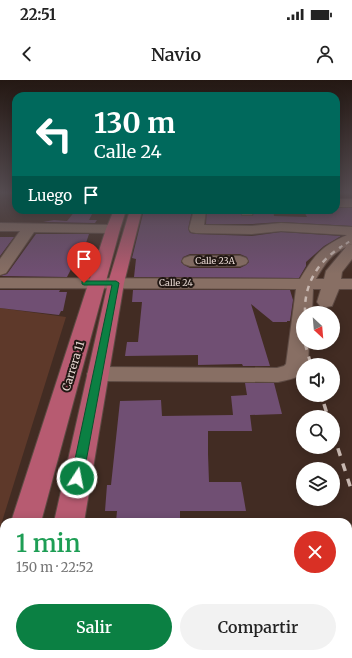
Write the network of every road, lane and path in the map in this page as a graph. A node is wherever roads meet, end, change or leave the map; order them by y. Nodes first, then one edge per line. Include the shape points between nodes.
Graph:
1 (116, 220) edge
2 (132, 220) edge
3 (198, 220) edge
4 (0, 227) edge
5 (30, 228) junction
6 (113, 229) junction
7 (352, 231) edge
8 (352, 238) edge
9 (352, 249) edge
10 (190, 261) dead end
11 (0, 270) edge
12 (0, 283) edge
13 (107, 283) junction
14 (332, 283) junction
15 (246, 284) junction
16 (305, 284) junction
17 (352, 284) edge
18 (326, 302) dead end
19 (98, 374) junction
20 (27, 518) edge
21 (70, 518) edge

1 - 6 main road, Carrera 11
2 - 13 main road, Carrera 11
3 - 7 street via 196,229 252,230 281,221
4 - 5 street
5 - 6 street via 67,222
5 - 11 street
6 - 13 main road, Carrera 11
8 - 16 street via 332,248 319,260
9 - 14 street via 334,271
10 - 15 street, Calle 23A via 239,255
12 - 13 street, Calle 24
13 - 15 street, Calle 24
13 - 19 main road, Carrera 11
13 - 20 main road, Carrera 11
14 - 16 street, Calle 24
14 - 17 street, Calle 24
14 - 18 street
15 - 16 street, Calle 24
16 - 19 street via 297,364 292,371 278,375
19 - 21 main road, Carrera 11

